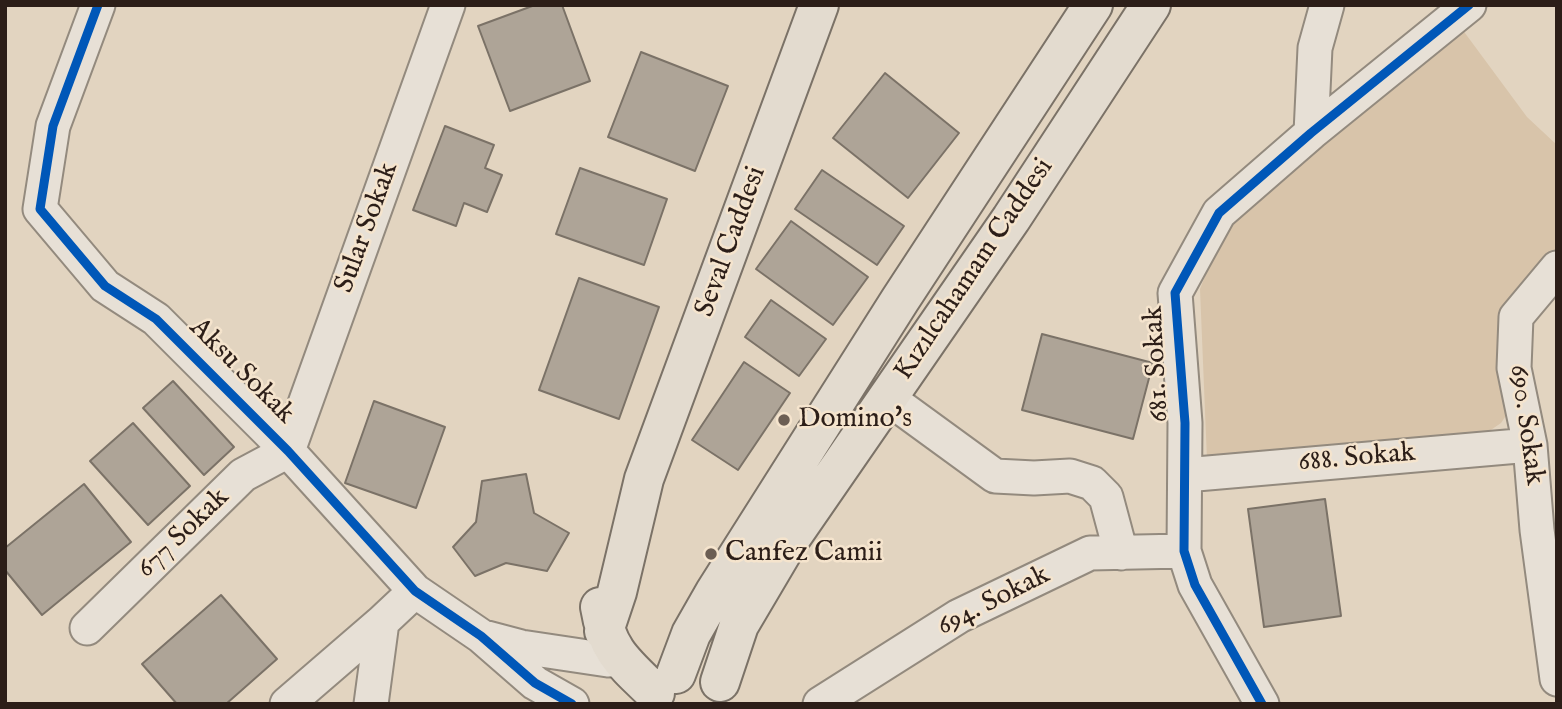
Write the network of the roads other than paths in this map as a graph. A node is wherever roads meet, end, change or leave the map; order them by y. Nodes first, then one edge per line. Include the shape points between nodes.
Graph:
1 (98, 5) edge
2 (448, 5) edge
3 (819, 5) edge
4 (1093, 5) edge
5 (1151, 5) edge
6 (1327, 5) edge
7 (1469, 5) edge
8 (1311, 133) junction
9 (1557, 268) edge
10 (888, 398) junction
11 (1530, 445) junction
12 (288, 451) junction
13 (1185, 475) junction
14 (1184, 551) junction
15 (1121, 552) junction
16 (415, 591) junction
17 (382, 622) junction
18 (87, 628) dead end
19 (481, 636) junction
20 (612, 645) junction
21 (1557, 679) edge
22 (661, 690) edge
23 (726, 693) edge
24 (287, 704) edge
25 (372, 704) edge
26 (572, 704) edge
27 (820, 704) edge
28 (1262, 704) edge

1 - 12 street, Aksu Sokak via 53,126 40,209 105,286 156,318
2 - 12 street, Sular Sokak
3 - 20 main road, Seval Caddesi via 644,479 607,552 597,591
4 - 22 main road, Kızılcahamam Caddesi via 715,592
5 - 10 main road, Kızılcahamam Caddesi
6 - 8 street via 1315,48
7 - 8 street, 681. Sokak
8 - 13 street, 681. Sokak via 1219,214 1175,293
9 - 11 street, 690. Sokak via 1516,317 1514,368
10 - 15 street via 995,476 1070,476 1092,484 1106,497
10 - 23 main road, Kızılcahamam Caddesi via 788,542 739,625
11 - 13 street, 688. Sokak
11 - 21 street, 690. Sokak
12 - 16 street, Aksu Sokak
12 - 18 street, 677 Sokak via 243,475
13 - 14 street, 681. Sokak
14 - 15 street, 694. Sokak
14 - 28 street, 681. Sokak via 1204,602
15 - 27 street, 694. Sokak via 1090,553 960,616
16 - 17 street
16 - 19 street, Aksu Sokak
17 - 24 street
17 - 25 street
19 - 20 street, Aksu Sokak via 608,660
19 - 26 street, Aksu Sokak via 535,683
20 - 22 main road
22 - 23 main road via 699,672 710,676

